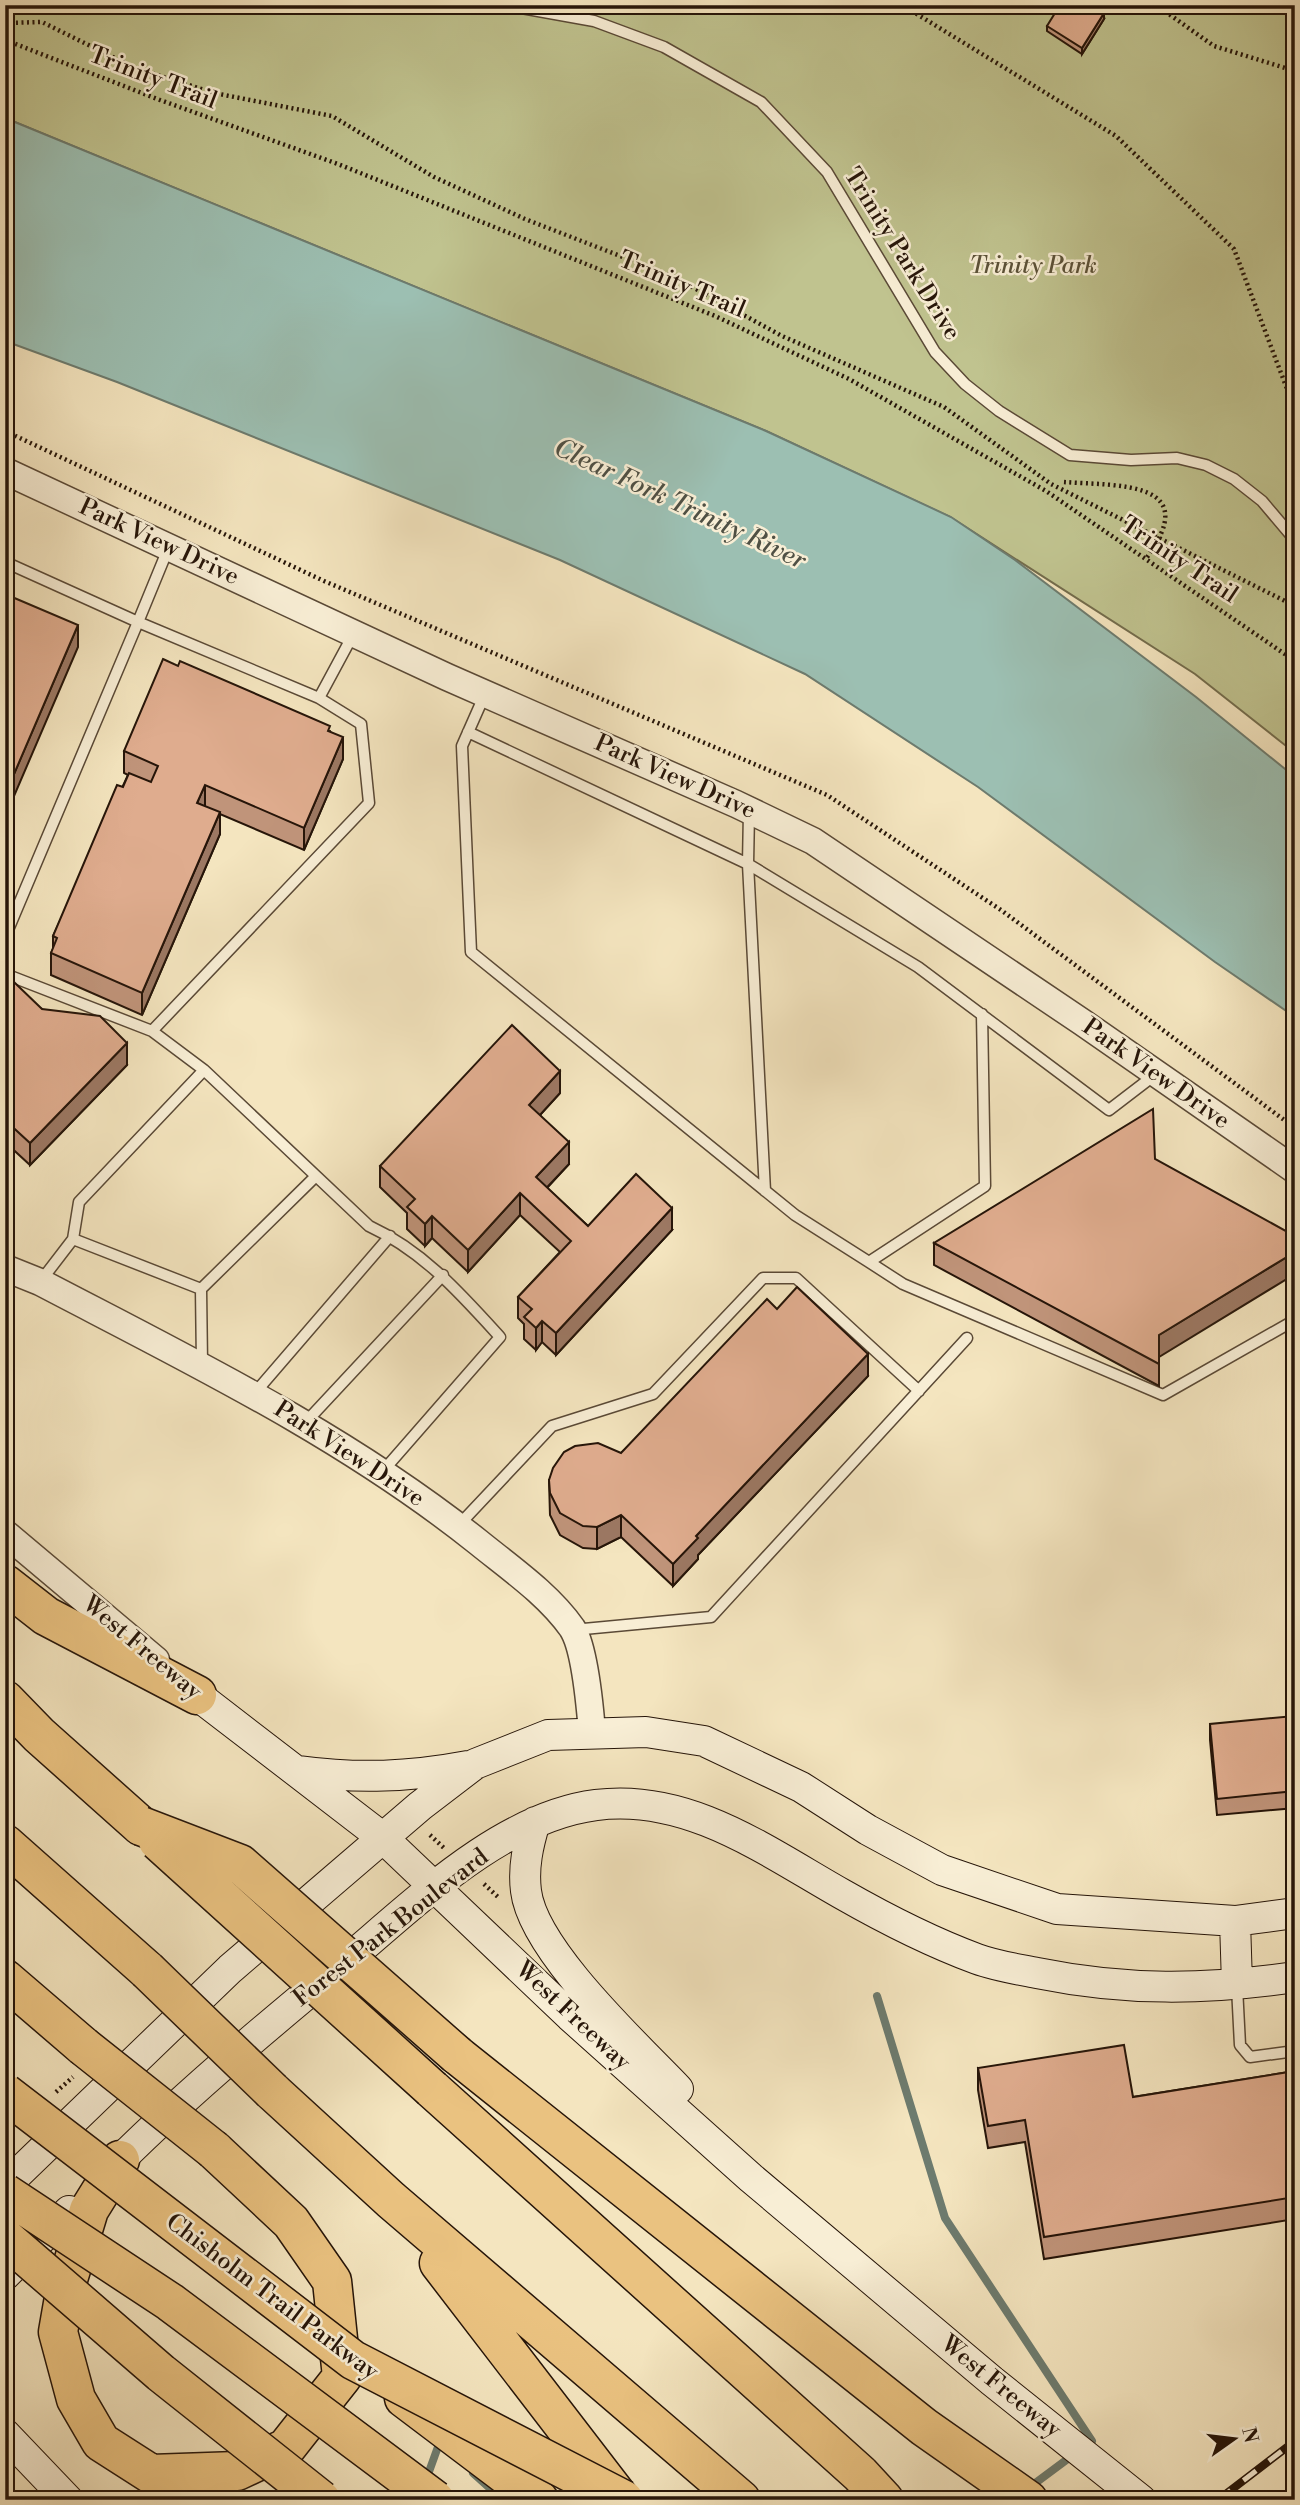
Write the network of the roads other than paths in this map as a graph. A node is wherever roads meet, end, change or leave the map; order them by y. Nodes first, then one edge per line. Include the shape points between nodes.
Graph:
1 (504, 5) edge
2 (5, 471) edge
3 (1295, 540) edge
4 (169, 547) junction
5 (5, 562) edge
6 (138, 622) junction
7 (354, 633) junction
8 (485, 693) junction
9 (319, 698) junction
10 (468, 732) junction
11 (748, 810) junction
12 (748, 864) junction
13 (5, 937) edge
14 (5, 974) edge
15 (982, 1014) junction
16 (152, 1031) junction
17 (204, 1070) junction
18 (1157, 1074) junction
19 (1295, 1170) edge
20 (316, 1176) junction
21 (765, 1191) junction
22 (390, 1236) junction
23 (73, 1239) junction
24 (869, 1262) junction
25 (5, 1268) edge
26 (443, 1275) junction
27 (40, 1282) junction
28 (201, 1289) junction
29 (1295, 1320) edge
30 (967, 1338) dead end
31 (202, 1366) junction
32 (919, 1391) junction
33 (254, 1394) junction
34 (305, 1423) junction
35 (383, 1471) junction
36 (458, 1526) junction
37 (5, 1533) edge
38 (5, 1584) edge
39 (573, 1630) junction
40 (197, 1695) junction
41 (5, 1700) edge
42 (592, 1732) junction
43 (475, 1764) junction
44 (298, 1771) junction
45 (535, 1822) junction
46 (141, 1826) junction
47 (383, 1838) junction
48 (5, 1844) edge
49 (437, 1886) junction
50 (1295, 1913) edge
51 (1235, 1921) junction
52 (1295, 1978) edge
53 (5, 1979) edge
54 (1237, 1984) junction
55 (1295, 2051) edge
56 (5, 2093) edge
57 (120, 2160) junction
58 (751, 2178) junction
59 (6, 2187) edge
60 (391, 2200) junction
61 (5, 2238) edge
62 (5, 2275) edge
63 (353, 2360) junction
64 (9, 2439) edge
65 (872, 2487) edge
66 (68, 2500) edge
67 (321, 2500) edge
68 (435, 2500) edge
69 (539, 2500) edge
70 (623, 2500) edge
71 (741, 2500) edge
72 (1028, 2500) edge
73 (1141, 2500) edge

1 - 3 lane, Trinity Park Drive via 594,20 652,42 761,102 827,173 935,352 965,384 1070,455 1177,458 1215,470 1262,500
2 - 4 street, Park View Drive
4 - 6 lane
4 - 7 street, Park View Drive
5 - 6 lane
6 - 9 lane
6 - 13 lane
7 - 8 street, Park View Drive
7 - 9 lane
8 - 10 lane
8 - 11 street, Park View Drive
9 - 16 lane via 361,724 369,803
10 - 12 lane
10 - 21 lane via 462,746 471,952
11 - 12 lane
11 - 18 street, Park View Drive via 813,841
12 - 15 lane via 918,967
12 - 21 lane
14 - 16 lane
15 - 18 lane via 1110,1110
15 - 24 lane via 985,1185
16 - 17 lane
17 - 20 lane
17 - 23 lane via 79,1202
18 - 19 street, Park View Drive
20 - 22 lane via 369,1226
20 - 28 lane
21 - 24 lane
22 - 26 lane
22 - 33 lane
23 - 27 lane
23 - 28 lane
24 - 29 lane via 903,1284 1163,1395
25 - 27 street, Park View Drive
26 - 34 lane
26 - 35 lane via 500,1337
27 - 31 street, Park View Drive
28 - 31 lane
30 - 32 lane
31 - 33 street, Park View Drive
32 - 36 lane via 796,1278 763,1278 653,1394 552,1426
32 - 39 lane via 711,1617
33 - 34 street, Park View Drive
34 - 35 street, Park View Drive
35 - 36 street, Park View Drive
36 - 39 street, Park View Drive via 527,1581
37 - 40 street, West Freeway
38 - 40 highway via 47,1616
39 - 42 street, Park View Drive via 588,1690
40 - 44 main road, West Freeway
41 - 46 highway
42 - 43 main road via 548,1735
42 - 51 main road via 646,1732 704,1741 802,1787 942,1870 1001,1893 1057,1909
43 - 44 main road via 371,1778
43 - 47 main road
44 - 47 main road, West Freeway
45 - 49 main road, Forest Park Boulevard
45 - 54 main road, Forest Park Boulevard via 614,1804 653,1806 747,1838 845,1896 980,1961 1116,1985 1196,1989
45 - 58 main road via 527,1849 526,1892 549,1942
46 - 65 highway, bridge
46 - 72 highway, bridge via 240,1864 457,2055 924,2427
47 - 49 main road, West Freeway
47 - 59 main road via 230,1969
48 - 60 highway, bridge via 147,1970
49 - 57 main road, Forest Park Boulevard via 262,2031
49 - 58 main road, West Freeway via 570,2016
50 - 51 main road
51 - 54 main road
52 - 54 main road, Forest Park Boulevard
53 - 57 highway, bridge via 214,2150 291,2222 332,2281 342,2377 286,2448 237,2471 151,2474 101,2442 76,2399 58,2332 66,2286 89,2210
54 - 55 lane via 1241,2046 1250,2057
56 - 63 highway, Chisholm Trail Parkway, bridge
57 - 62 main road, Forest Park Boulevard
58 - 73 main road, West Freeway
59 - 68 highway, bridge via 170,2302
60 - 70 highway
60 - 71 highway
61 - 67 highway, bridge via 161,2373
63 - 69 highway, Chisholm Trail Parkway, bridge
63 - 70 highway, bridge
64 - 66 main road

